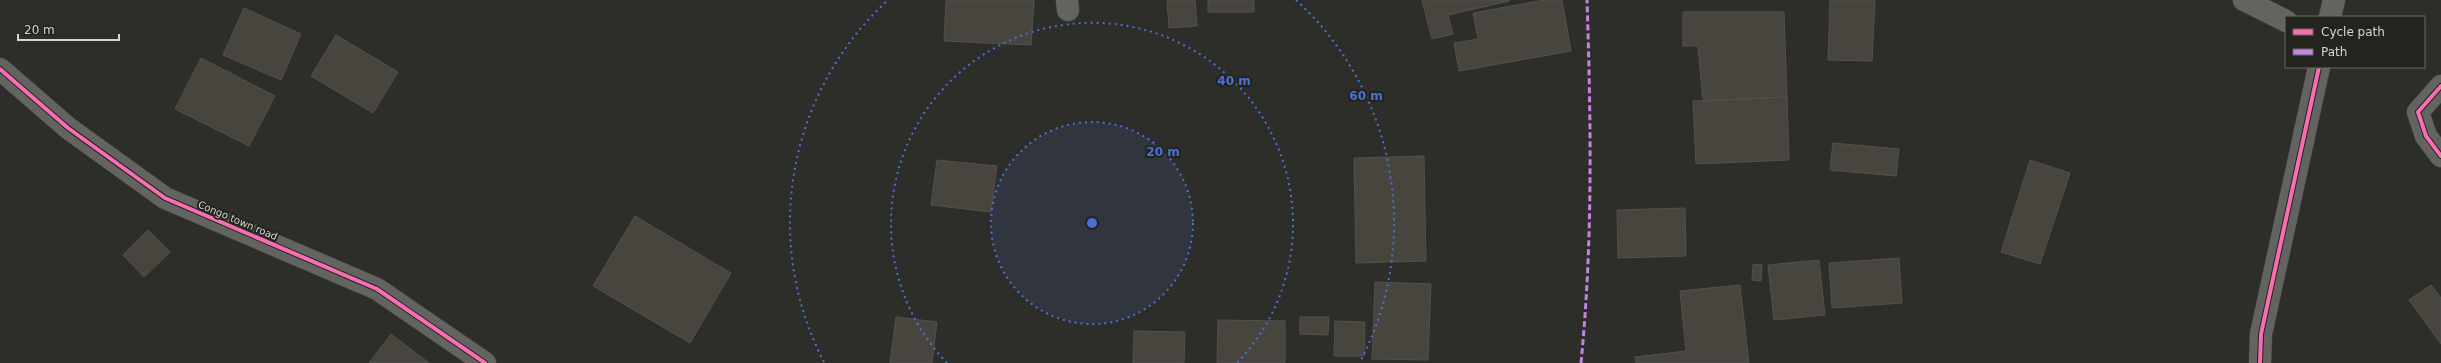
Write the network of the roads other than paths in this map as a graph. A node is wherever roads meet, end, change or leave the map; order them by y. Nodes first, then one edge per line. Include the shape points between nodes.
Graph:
1 (2244, 0) edge
2 (2334, 0) edge
3 (2330, 16) edge
4 (2285, 20) edge
5 (2319, 68) edge
6 (0, 69) edge
7 (2441, 86) edge
8 (2441, 156) edge
9 (485, 363) edge
10 (2260, 363) edge

1 - 4 street
2 - 3 street
5 - 10 street via 2262,334
6 - 9 street, Congo town road via 68,128 165,198 377,289
7 - 8 street via 2418,112 2426,136

